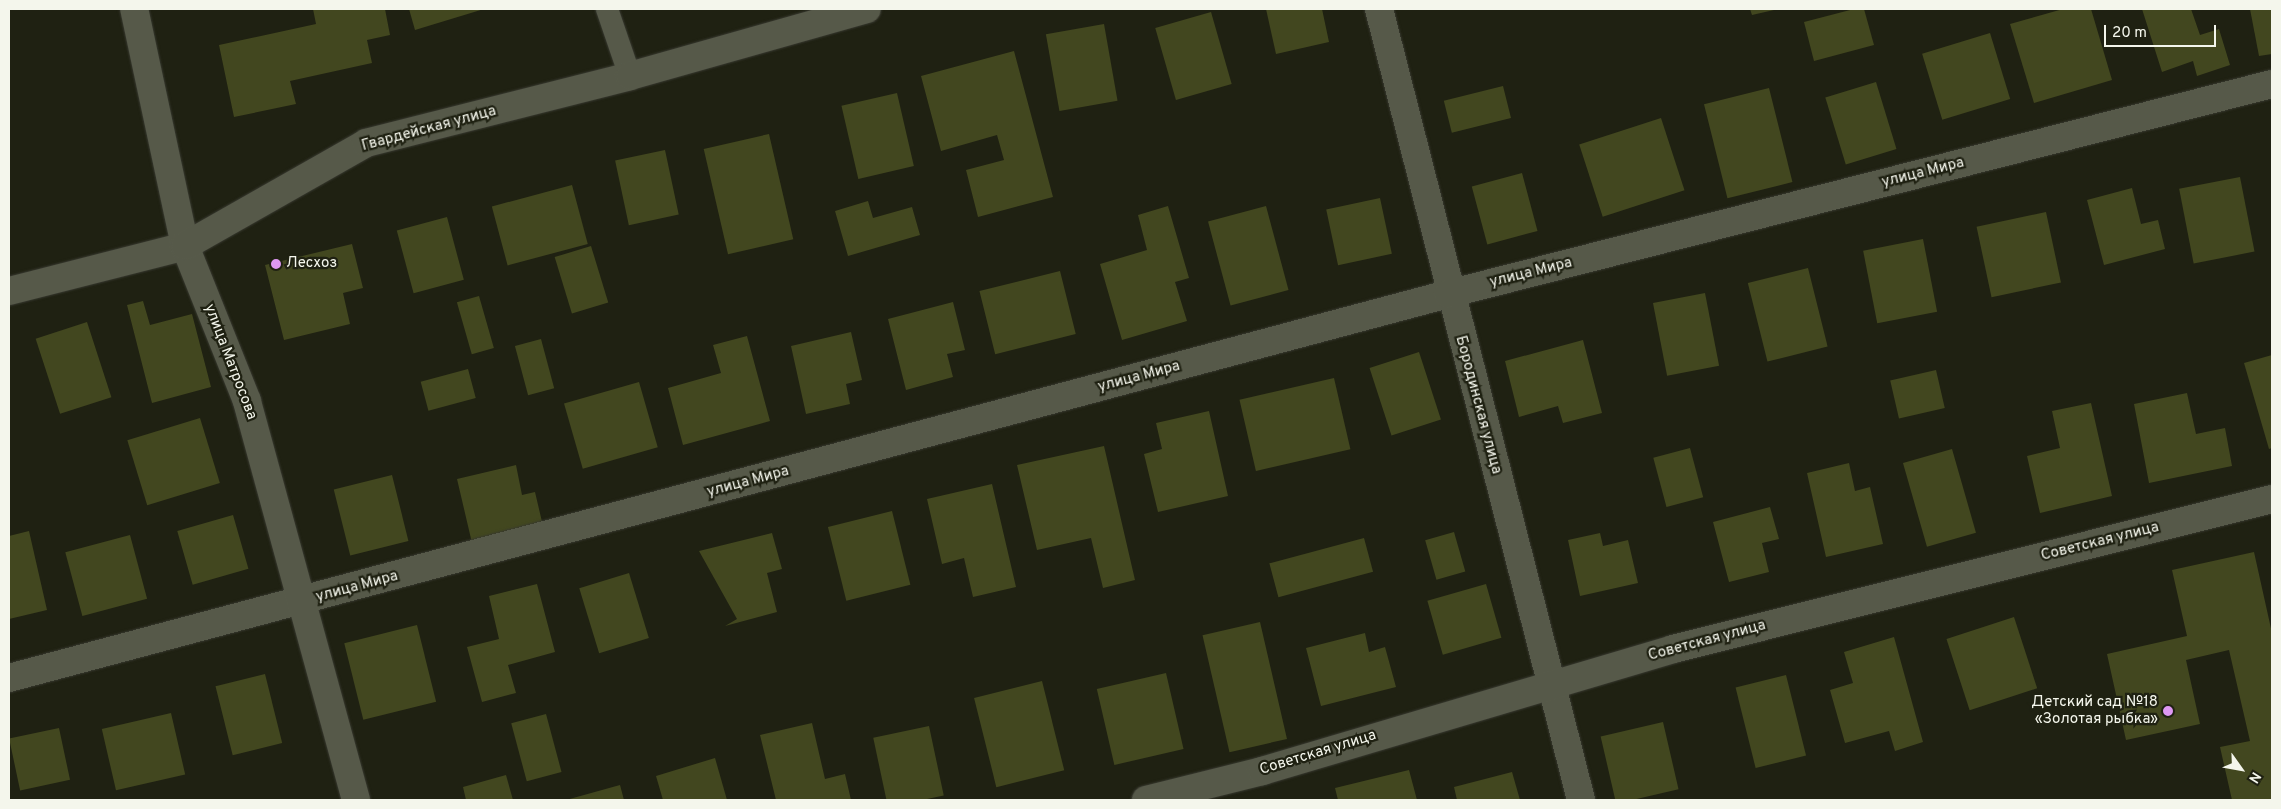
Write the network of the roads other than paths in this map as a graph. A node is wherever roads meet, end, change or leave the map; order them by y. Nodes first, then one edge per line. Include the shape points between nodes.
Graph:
1 (134, 9) edge
2 (607, 9) edge
3 (867, 9) edge
4 (1379, 9) edge
5 (630, 76) junction
6 (2272, 84) edge
7 (185, 246) junction
8 (9, 291) edge
9 (1448, 294) junction
10 (2272, 499) edge
11 (300, 602) junction
12 (9, 678) edge
13 (1552, 685) junction
14 (356, 800) edge
15 (1146, 800) edge
16 (1581, 800) edge

1 - 7 street, улица Матросова
2 - 5 lane
3 - 5 street, Гвардейская улица
4 - 9 street, Бородинская улица
5 - 7 street, Гвардейская улица via 366,143
6 - 9 street, улица Мира
7 - 8 street, Гвардейская улица
7 - 11 street, улица Матросова via 247,401
9 - 11 street, улица Мира
9 - 13 street, Бородинская улица
10 - 13 street, Советская улица via 1682,647
11 - 12 street, улица Мира
11 - 14 street, улица Матросова
13 - 15 street, Советская улица
13 - 16 street, Бородинская улица

